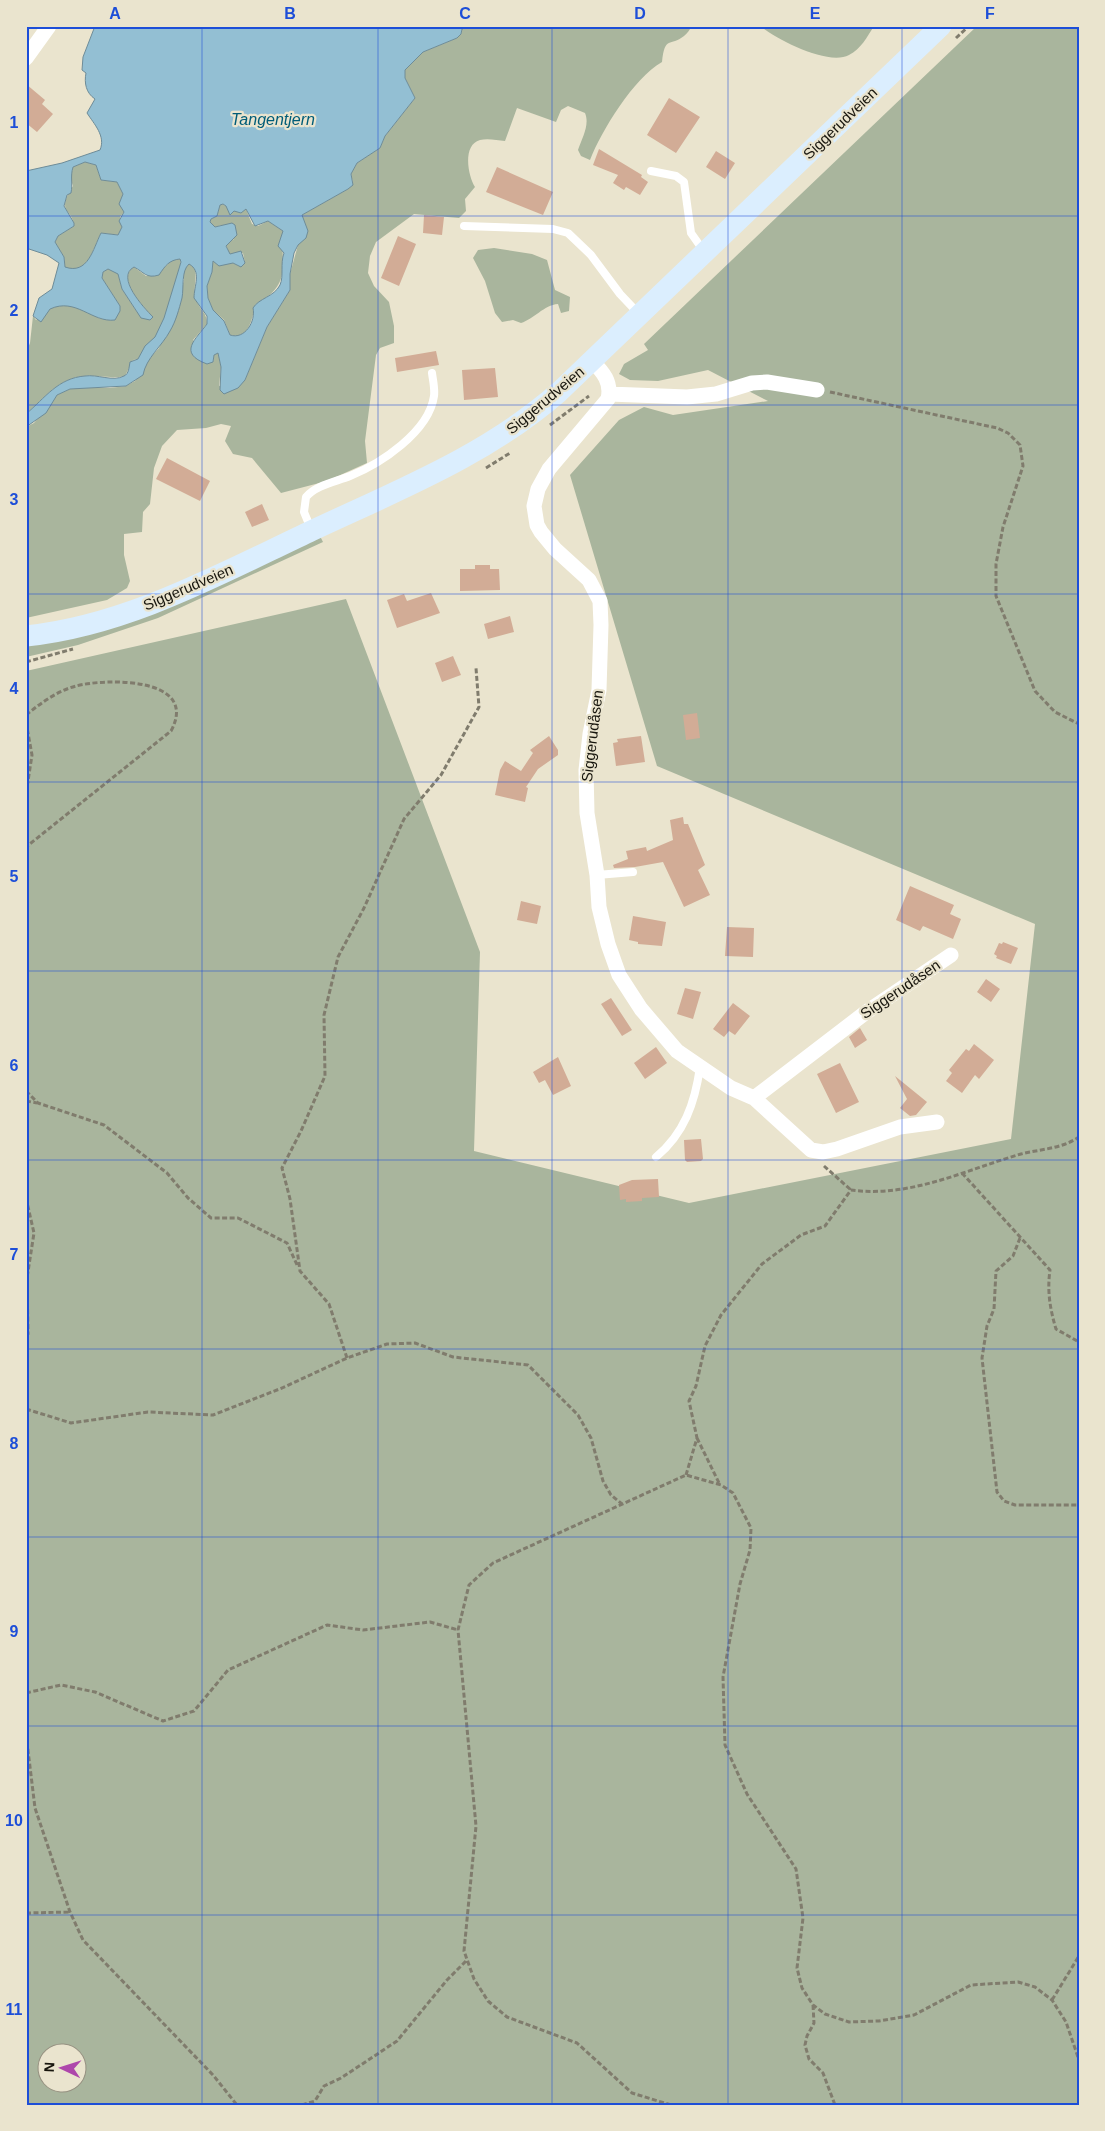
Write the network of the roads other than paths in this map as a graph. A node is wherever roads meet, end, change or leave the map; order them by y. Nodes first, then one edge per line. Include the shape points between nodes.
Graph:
1 (49, 26) edge
2 (948, 33) edge
3 (26, 58) edge
4 (651, 171) dead end
5 (464, 226) dead end
6 (704, 252) junction
7 (639, 315) junction
8 (592, 361) junction
9 (432, 373) dead end
10 (608, 387) junction
11 (817, 390) road end
12 (312, 531) junction
13 (26, 636) edge
14 (633, 872) dead end
15 (596, 875) junction
16 (951, 955) dead end
17 (700, 1067) junction
18 (754, 1098) junction
19 (937, 1122) dead end
20 (656, 1157) dead end

1 - 3 street
2 - 6 main road, Siggerudveien
4 - 6 lane via 676,176 684,182 691,233
5 - 7 lane via 552,229 568,233 591,255
6 - 7 main road, Siggerudveien
7 - 8 main road, Siggerudveien
8 - 10 street
8 - 12 main road, Siggerudveien via 545,405 494,441
9 - 12 lane via 432,403 406,441 377,464 315,489 306,497 304,512
10 - 11 street via 693,397 767,382
10 - 15 street, Siggerudåsen via 605,404 549,469 538,489 534,506 541,532 589,580 600,602 598,690 586,770 587,813
12 - 13 main road, Siggerudveien via 141,607 81,625
14 - 15 lane
15 - 17 street, Siggerudåsen via 599,907 619,975 641,1009 677,1051
16 - 18 street, Siggerudåsen via 864,1013
17 - 18 street, Siggerudåsen via 731,1088
17 - 20 lane via 683,1127
18 - 19 street, Siggerudåsen via 811,1150 823,1152 900,1126

